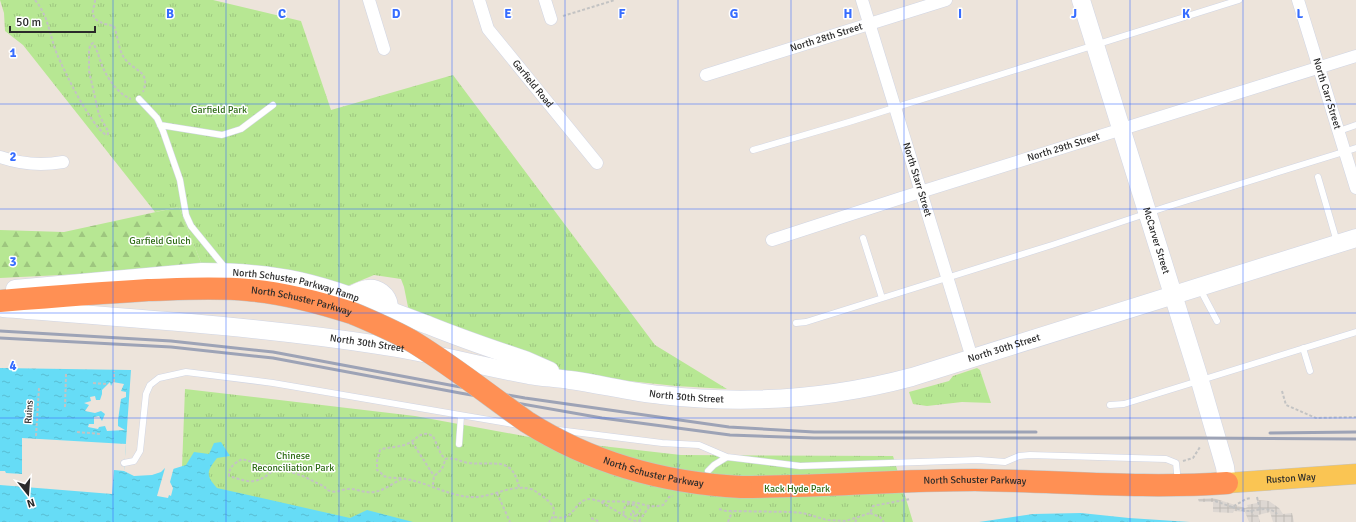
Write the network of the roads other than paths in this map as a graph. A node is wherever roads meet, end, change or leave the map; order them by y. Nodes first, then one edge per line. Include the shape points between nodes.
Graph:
1 (369, 0) edge
2 (479, 0) edge
3 (545, 0) edge
4 (862, 0) edge
5 (946, 0) edge
6 (1081, 0) edge
7 (1239, 0) edge
8 (1298, 0) edge
9 (551, 20) road end
10 (870, 23) junction
11 (1095, 45) junction
12 (384, 49) dead end
13 (1356, 56) edge
14 (1320, 68) junction
15 (706, 75) dead end
16 (139, 99) road end
17 (273, 105) dead end
18 (896, 107) junction
19 (160, 125) junction
20 (1356, 125) edge
21 (1122, 129) junction
22 (1339, 131) junction
23 (753, 150) dead end
24 (1351, 150) edge
25 (0, 157) edge
26 (62, 162) dead end
27 (596, 163) dead end
28 (1318, 177) dead end
29 (1356, 188) edge
30 (922, 191) junction
31 (1148, 213) junction
32 (863, 238) dead end
33 (1356, 238) edge
34 (772, 240) dead end
35 (1338, 244) junction
36 (229, 272) junction
37 (948, 277) junction
38 (1200, 288) junction
39 (1174, 296) junction
40 (1, 297) edge
41 (882, 298) junction
42 (350, 305) junction
43 (389, 310) junction
44 (1217, 321) dead end
45 (796, 322) dead end
46 (278, 331) junction
47 (1356, 332) edge
48 (1302, 348) junction
49 (972, 358) junction
50 (1310, 371) dead end
51 (571, 380) junction
52 (1200, 381) junction
53 (1110, 405) dead end
54 (461, 416) junction
55 (459, 444) dead end
56 (727, 457) junction
57 (124, 463) dead end
58 (708, 471) dead end
59 (1005, 471) junction
60 (1356, 474) edge
61 (1227, 483) junction
62 (1179, 485) junction

1 - 12 street
2 - 27 street, Garfield Road via 488,29
3 - 9 street
4 - 10 street, North Starr Street
5 - 10 street, North 28th Street
6 - 11 main road, McCarver Street
7 - 11 lane
8 - 14 street, North Carr Street
10 - 15 street, North 28th Street
10 - 18 street, North Starr Street
11 - 18 lane
11 - 21 main road, McCarver Street
13 - 14 street, North 29th Street
14 - 21 street, North 29th Street
14 - 22 street, North Carr Street
16 - 19 lane
17 - 19 lane via 241,129 222,135
18 - 23 lane
18 - 30 street, North Starr Street
19 - 36 lane via 180,180 186,215 191,226
20 - 22 lane
21 - 30 street, North 29th Street
21 - 31 main road, McCarver Street
22 - 24 street, North Carr Street
24 - 29 street, North Carr Street
24 - 31 lane
25 - 26 street via 32,164
28 - 35 lane
30 - 34 street, North 29th Street
30 - 37 street, North Starr Street
31 - 37 lane
31 - 39 main road, McCarver Street
32 - 41 lane
33 - 35 main road, North 30th Street
35 - 38 main road, North 30th Street
36 - 40 main road, North Schuster Parkway Ramp via 202,272
36 - 42 main road, North Schuster Parkway Ramp via 322,287
37 - 41 lane
37 - 49 street, North Starr Street
38 - 39 main road, North 30th Street
38 - 44 lane
39 - 49 main road, North 30th Street
39 - 52 main road, McCarver Street
40 - 42 highway, North Schuster Parkway via 203,288 250,290
40 - 46 main road, North 30th Street
41 - 45 lane via 806,322
42 - 43 main road via 368,289 377,290 386,298
42 - 59 highway, North Schuster Parkway, bridge via 414,342 541,431 587,454 624,468 668,479 713,486 741,487 936,480
43 - 46 main road via 387,331 377,338 304,328
43 - 51 main road via 525,360
46 - 51 main road, North 30th Street via 381,345 531,375
47 - 48 lane
48 - 50 lane
48 - 52 lane
49 - 51 main road, North 30th Street via 878,386 836,394 777,399 660,395
52 - 53 lane via 1124,404
52 - 61 main road, McCarver Street
54 - 55 lane
54 - 56 lane via 499,423 699,445
54 - 57 lane via 273,382 186,372 159,378 150,385 146,394 140,451 134,461
56 - 58 lane
56 - 59 lane via 800,466 978,460
59 - 62 highway, North Schuster Parkway
59 - 62 lane via 1019,456 1030,455 1166,459 1176,463
60 - 61 main road, Ruston Way
61 - 62 highway, North Schuster Parkway

